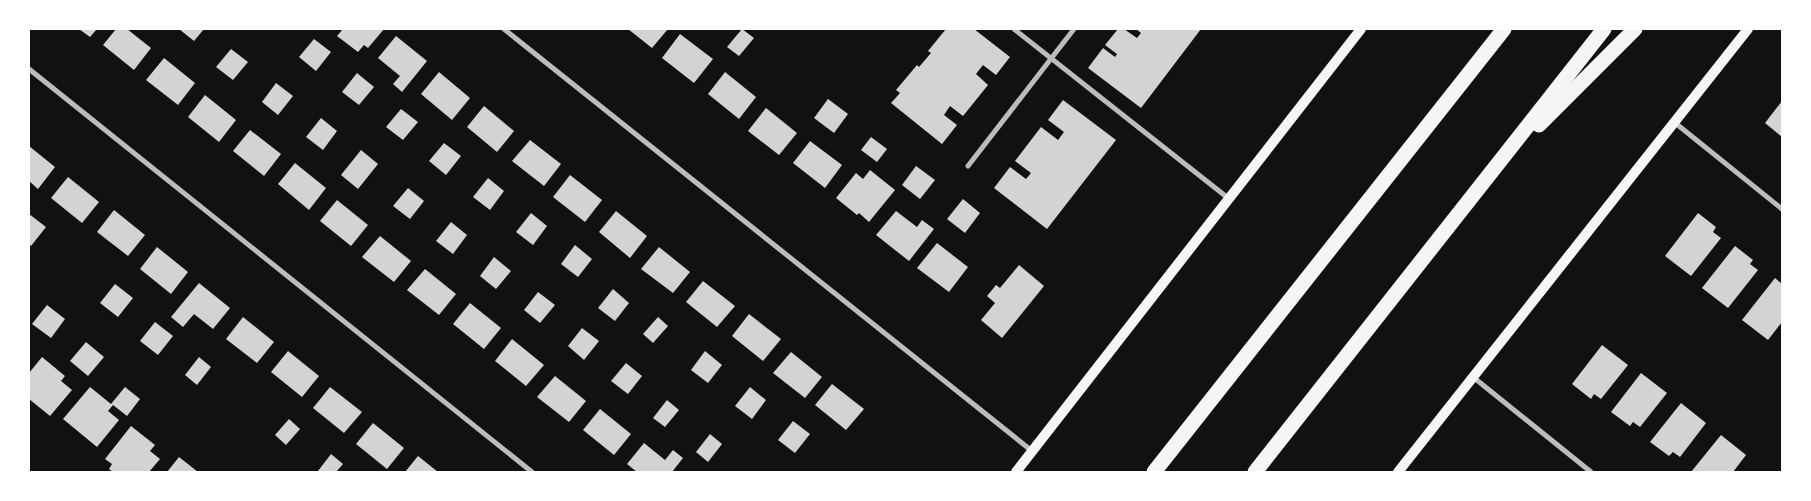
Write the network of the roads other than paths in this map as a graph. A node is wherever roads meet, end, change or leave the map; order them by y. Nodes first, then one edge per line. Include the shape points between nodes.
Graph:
1 (504, 29) edge
2 (1014, 29) edge
3 (1074, 29) edge
4 (1361, 29) edge
5 (1503, 29) edge
6 (1604, 29) edge
7 (1635, 29) edge
8 (1748, 29) edge
9 (1050, 58) junction
10 (29, 69) edge
11 (1674, 122) junction
12 (968, 166) dead end
13 (1488, 176) junction
14 (1229, 199) junction
15 (1782, 209) edge
16 (1473, 377) junction
17 (1032, 452) junction
18 (532, 472) edge
19 (1016, 472) edge
20 (1154, 472) edge
21 (1255, 472) edge
22 (1398, 472) edge
23 (1592, 472) edge

1 - 17 street
2 - 9 street
3 - 9 street
4 - 14 main road
5 - 20 highway
6 - 13 highway
7 - 13 highway
8 - 11 main road
9 - 12 street
9 - 14 street
10 - 18 street
11 - 15 street
11 - 16 main road
13 - 21 highway
14 - 17 main road
16 - 22 main road
16 - 23 street
17 - 19 main road

